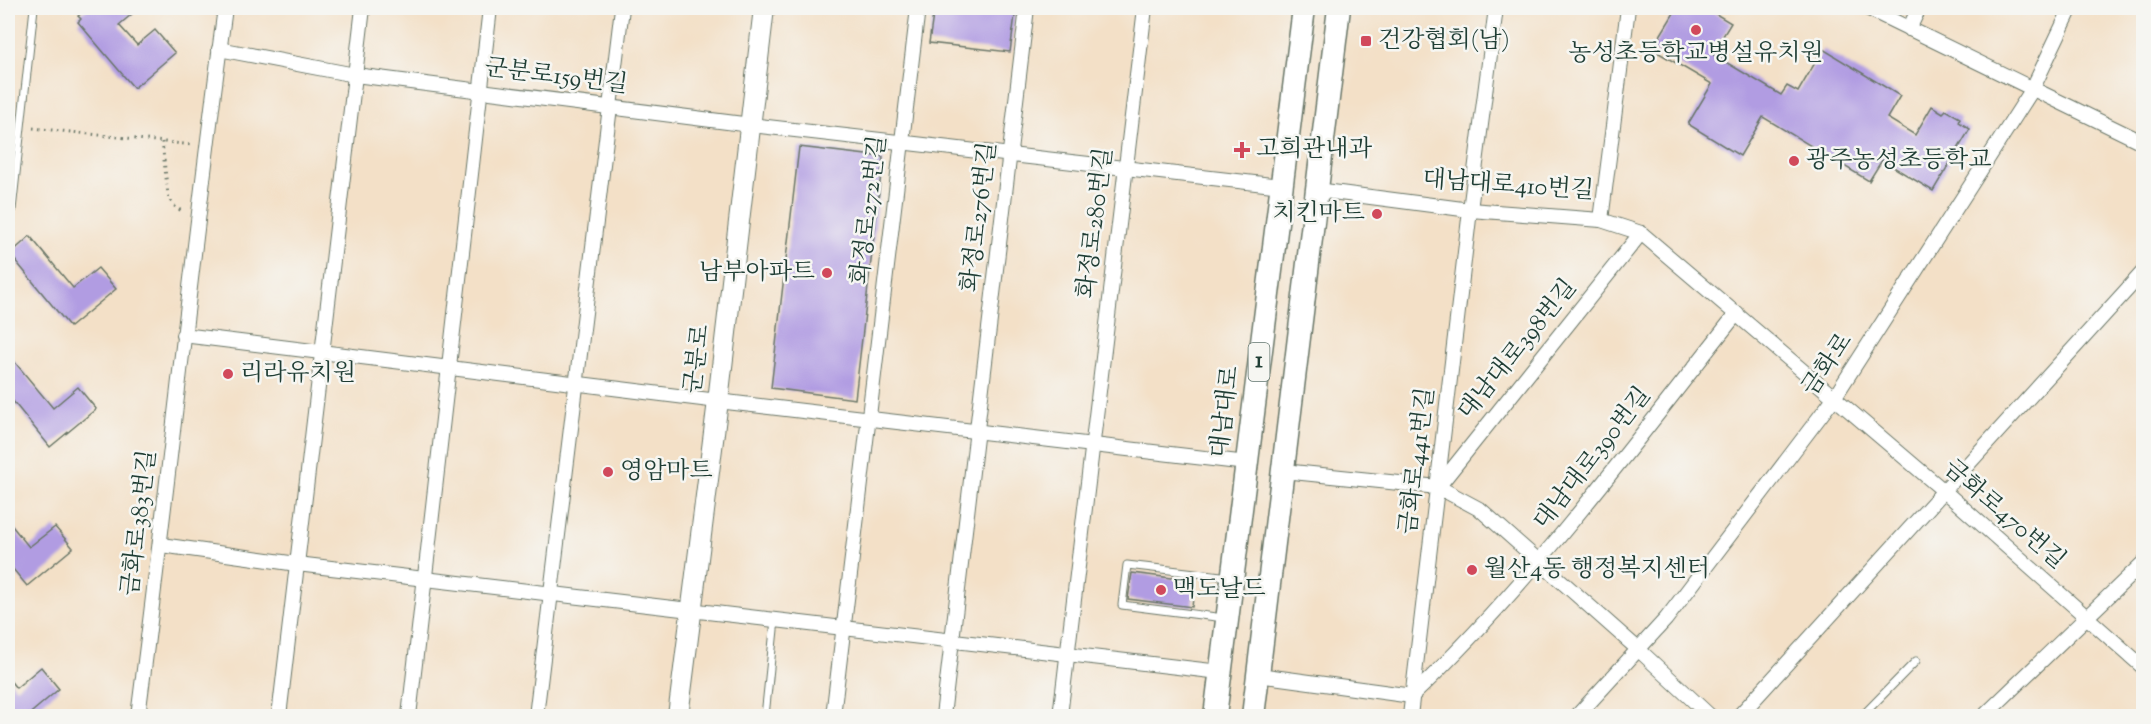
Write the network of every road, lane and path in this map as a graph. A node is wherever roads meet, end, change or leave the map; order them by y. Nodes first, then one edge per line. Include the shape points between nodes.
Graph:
1 (34, 8) edge
2 (225, 8) edge
3 (363, 8) edge
4 (490, 8) edge
5 (622, 8) edge
6 (764, 8) edge
7 (918, 8) edge
8 (1027, 8) edge
9 (1144, 8) edge
10 (1304, 8) edge
11 (1340, 8) edge
12 (1496, 8) edge
13 (1628, 8) edge
14 (1867, 8) edge
15 (1919, 8) edge
16 (2071, 8) edge
17 (1909, 29) junction
18 (219, 49) junction
19 (355, 75) junction
20 (481, 90) junction
21 (2032, 90) junction
22 (610, 106) junction
23 (751, 125) junction
24 (21, 126) junction
25 (162, 142) junction
26 (901, 142) junction
27 (2144, 143) edge
28 (207, 147) junction
29 (1010, 155) junction
30 (1125, 168) junction
31 (1281, 186) junction
32 (1317, 190) junction
33 (1470, 210) junction
34 (8, 214) edge
35 (198, 220) junction
36 (1601, 220) junction
37 (1641, 233) junction
38 (2144, 271) edge
39 (1737, 313) junction
40 (183, 335) junction
41 (323, 351) junction
42 (449, 367) junction
43 (577, 383) junction
44 (1834, 398) junction
45 (718, 401) junction
46 (868, 418) junction
47 (977, 431) junction
48 (1092, 445) junction
49 (1247, 463) junction
50 (1283, 471) junction
51 (1438, 487) junction
52 (1944, 491) junction
53 (161, 545) junction
54 (2144, 562) edge
55 (1540, 563) junction
56 (297, 564) junction
57 (1232, 577) junction
58 (424, 579) junction
59 (551, 593) junction
60 (691, 609) junction
61 (2086, 617) junction
62 (1227, 618) junction
63 (775, 620) junction
64 (843, 628) junction
65 (952, 641) junction
66 (1639, 650) junction
67 (1068, 654) junction
68 (1916, 661) dead end
69 (2144, 668) edge
70 (1220, 672) junction
71 (1258, 675) junction
72 (1412, 696) junction
73 (537, 713) edge
74 (138, 717) edge
75 (279, 717) edge
76 (408, 717) edge
77 (678, 717) edge
78 (765, 717) edge
79 (833, 717) edge
80 (943, 717) edge
81 (1060, 717) edge
82 (1215, 717) edge
83 (1253, 717) edge
84 (1410, 717) edge
85 (1576, 717) edge
86 (1710, 717) edge
87 (1739, 717) edge
88 (1862, 717) edge
89 (1984, 717) edge

1 - 24 lane
2 - 18 street, 금화로383번길
3 - 19 street
4 - 20 street
5 - 22 street
6 - 23 street, 군분로
7 - 26 street, 화정로272번길
8 - 29 street, 화정로276번길
9 - 30 street, 화정로280번길
10 - 31 main road, 대남대로 / 1
11 - 32 main road, 1
12 - 33 street, 금화로441번길
13 - 36 street, 대남대로410번길
14 - 17 street
15 - 17 street
16 - 21 street, 금화로
17 - 21 street
18 - 19 street, 군분로159번길
18 - 28 street, 금화로383번길
19 - 20 street, 군분로159번길
19 - 41 street
20 - 22 street, 군분로159번길
20 - 42 street
21 - 27 street
21 - 44 street, 금화로
22 - 23 street, 군분로159번길
22 - 43 street
23 - 26 street, 군분로159번길
23 - 45 street, 군분로
24 - 25 path
24 - 34 lane via 12,210
25 - 28 path
25 - 35 path via 170,200
26 - 29 street, 군분로159번길
26 - 46 street, 화정로272번길
28 - 35 street, 금화로383번길
29 - 30 street, 군분로159번길
29 - 47 street, 화정로276번길
30 - 31 street, 군분로159번길
30 - 48 street, 화정로280번길
31 - 49 main road, 대남대로 / 1
32 - 33 street, 대남대로410번길
32 - 50 main road, 1
33 - 36 street, 대남대로410번길
33 - 51 street, 금화로441번길
35 - 40 street, 금화로383번길
36 - 37 street
37 - 39 street, 금화로470번길
37 - 51 street, 대남대로398번길
38 - 52 street
39 - 44 street, 금화로470번길
39 - 55 street, 대남대로390번길
40 - 41 street
40 - 53 street, 금화로383번길
41 - 42 street
41 - 56 street
42 - 43 street
42 - 58 street
43 - 45 street
43 - 59 street
44 - 52 street, 금화로470번길
44 - 66 street, 금화로
45 - 46 street
45 - 60 street, 군분로
46 - 47 street
46 - 64 street, 화정로272번길
47 - 48 street
47 - 65 street, 화정로276번길
48 - 49 street
48 - 67 street, 화정로280번길
49 - 57 main road, 대남대로 / 1
50 - 51 street
50 - 71 main road, 1
51 - 55 street via 1481,510
51 - 72 street, 금화로441번길
52 - 61 street, 금화로470번길
52 - 87 street
53 - 56 street
53 - 74 street, 금화로383번길
54 - 61 street
55 - 66 street
55 - 72 street, 대남대로390번길
56 - 58 street
56 - 75 street
57 - 62 main road, 대남대로 / 1
57 - 62 lane via 1127,565 1122,605
58 - 59 street
58 - 76 street
59 - 60 street
59 - 73 street
60 - 63 street
60 - 77 street, 군분로
61 - 69 street, 금화로470번길
61 - 89 street
62 - 70 main road, 대남대로 / 1
63 - 64 street
63 - 78 lane
64 - 65 street
64 - 79 street, 화정로272번길
65 - 67 street
65 - 80 street, 화정로276번길
66 - 85 street, 금화로
66 - 86 street
67 - 70 street
67 - 81 street, 화정로280번길
68 - 88 lane
70 - 82 main road, 대남대로 / 1
71 - 72 street
71 - 83 main road, 1
72 - 84 street, 금화로441번길

